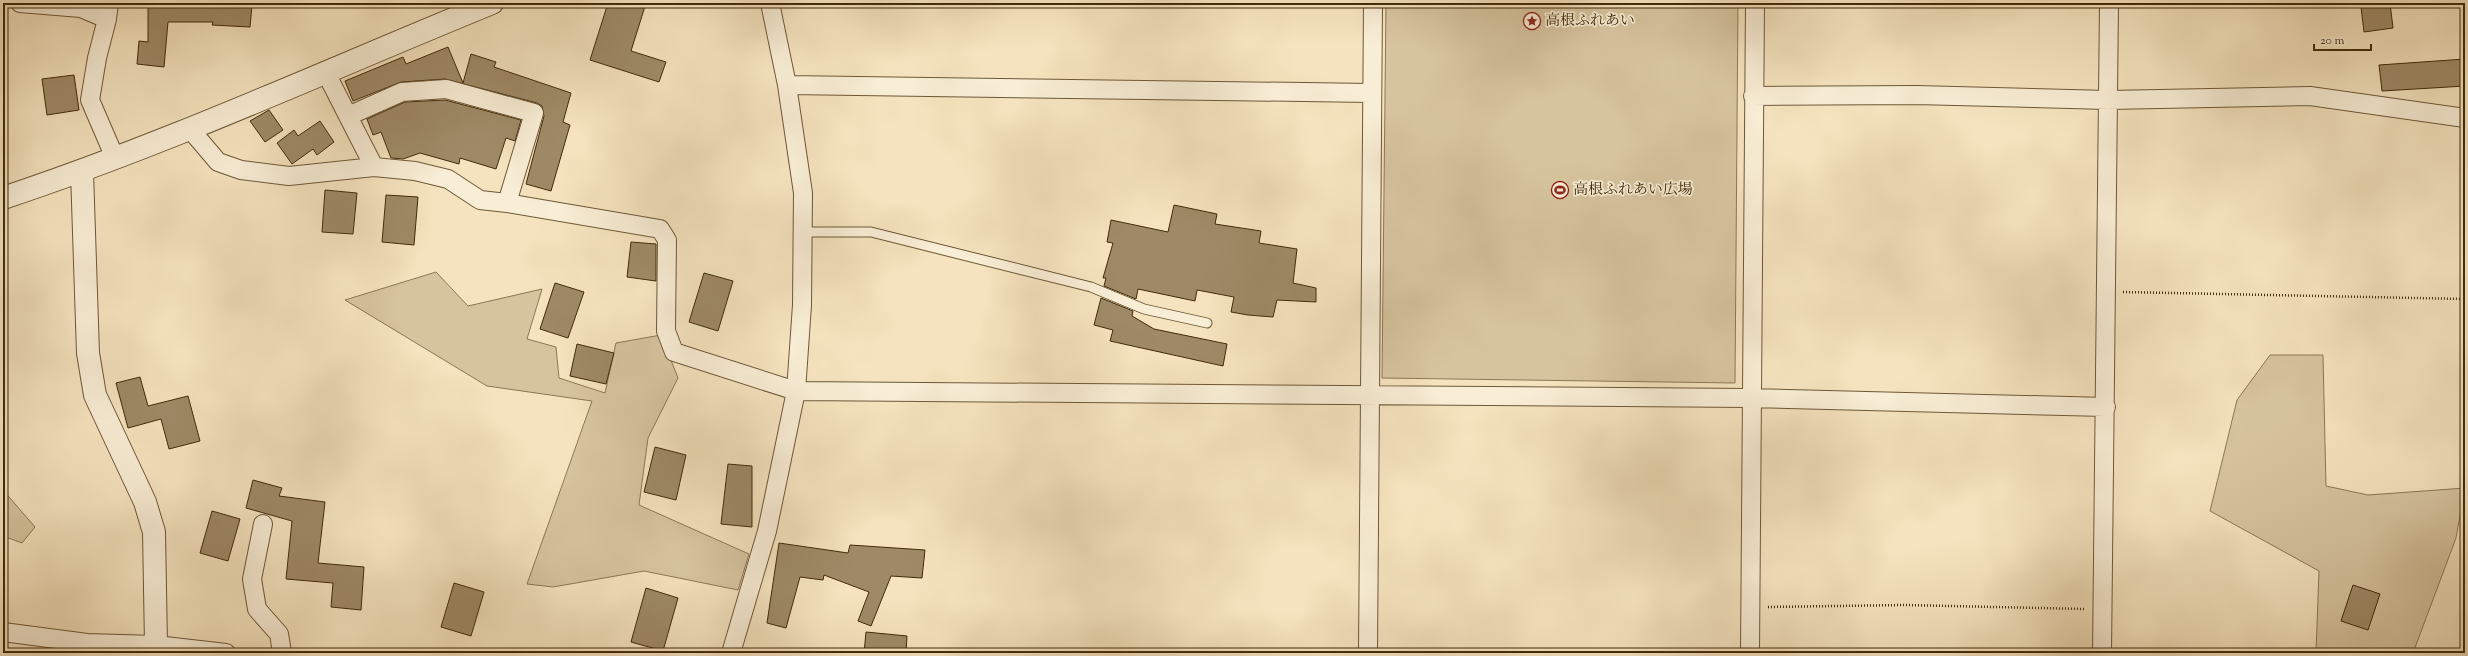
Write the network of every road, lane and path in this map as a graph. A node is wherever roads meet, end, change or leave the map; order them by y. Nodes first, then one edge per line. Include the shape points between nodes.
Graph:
1 (20, 3) edge
2 (492, 3) edge
3 (770, 3) edge
4 (1373, 3) edge
5 (1755, 3) edge
6 (2109, 3) edge
7 (108, 11) edge
8 (325, 71) junction
9 (786, 85) junction
10 (1371, 93) junction
11 (1754, 96) junction
12 (2108, 100) junction
13 (348, 116) junction
14 (2465, 118) edge
15 (190, 129) junction
16 (115, 158) junction
17 (374, 167) junction
18 (82, 172) junction
19 (3, 198) edge
20 (507, 203) junction
21 (803, 232) junction
22 (2105, 291) junction
23 (2465, 299) edge
24 (1207, 323) dead end
25 (796, 391) junction
26 (1370, 396) junction
27 (1751, 398) junction
28 (2106, 407) junction
29 (263, 524) dead end
30 (1751, 608) junction
31 (2103, 609) junction
32 (3, 632) edge
33 (156, 649) edge
34 (226, 653) edge
35 (282, 653) edge
36 (731, 653) edge
37 (1368, 653) edge
38 (1750, 653) edge
39 (2102, 653) edge

1 - 7 street
2 - 8 street
3 - 9 street
4 - 10 street
5 - 11 street
6 - 12 street
7 - 16 street via 90,100
8 - 13 street
8 - 15 street
9 - 10 street
9 - 21 street via 803,193
10 - 26 street
11 - 12 street via 1916,95
11 - 27 street
12 - 14 street via 2310,96
12 - 22 street
13 - 17 street
13 - 20 street via 402,92 446,89 534,113
15 - 16 street
15 - 17 street via 218,162 241,170 289,176
16 - 18 street
17 - 20 street via 415,171 448,179 480,200
18 - 19 street
18 - 33 street via 88,353 95,395 145,502 154,532
20 - 25 street via 660,229 667,240 666,331 674,352
21 - 24 lane via 871,232 1091,287 1144,309
21 - 25 street via 802,305
22 - 23 path
22 - 28 street
25 - 26 street
25 - 36 street via 767,530
26 - 27 street
26 - 37 street
27 - 28 street
27 - 30 street
28 - 31 street
29 - 35 street via 252,579 257,609 279,634
30 - 31 path via 1905,605
30 - 38 street
31 - 39 street
32 - 33 street
33 - 34 street

